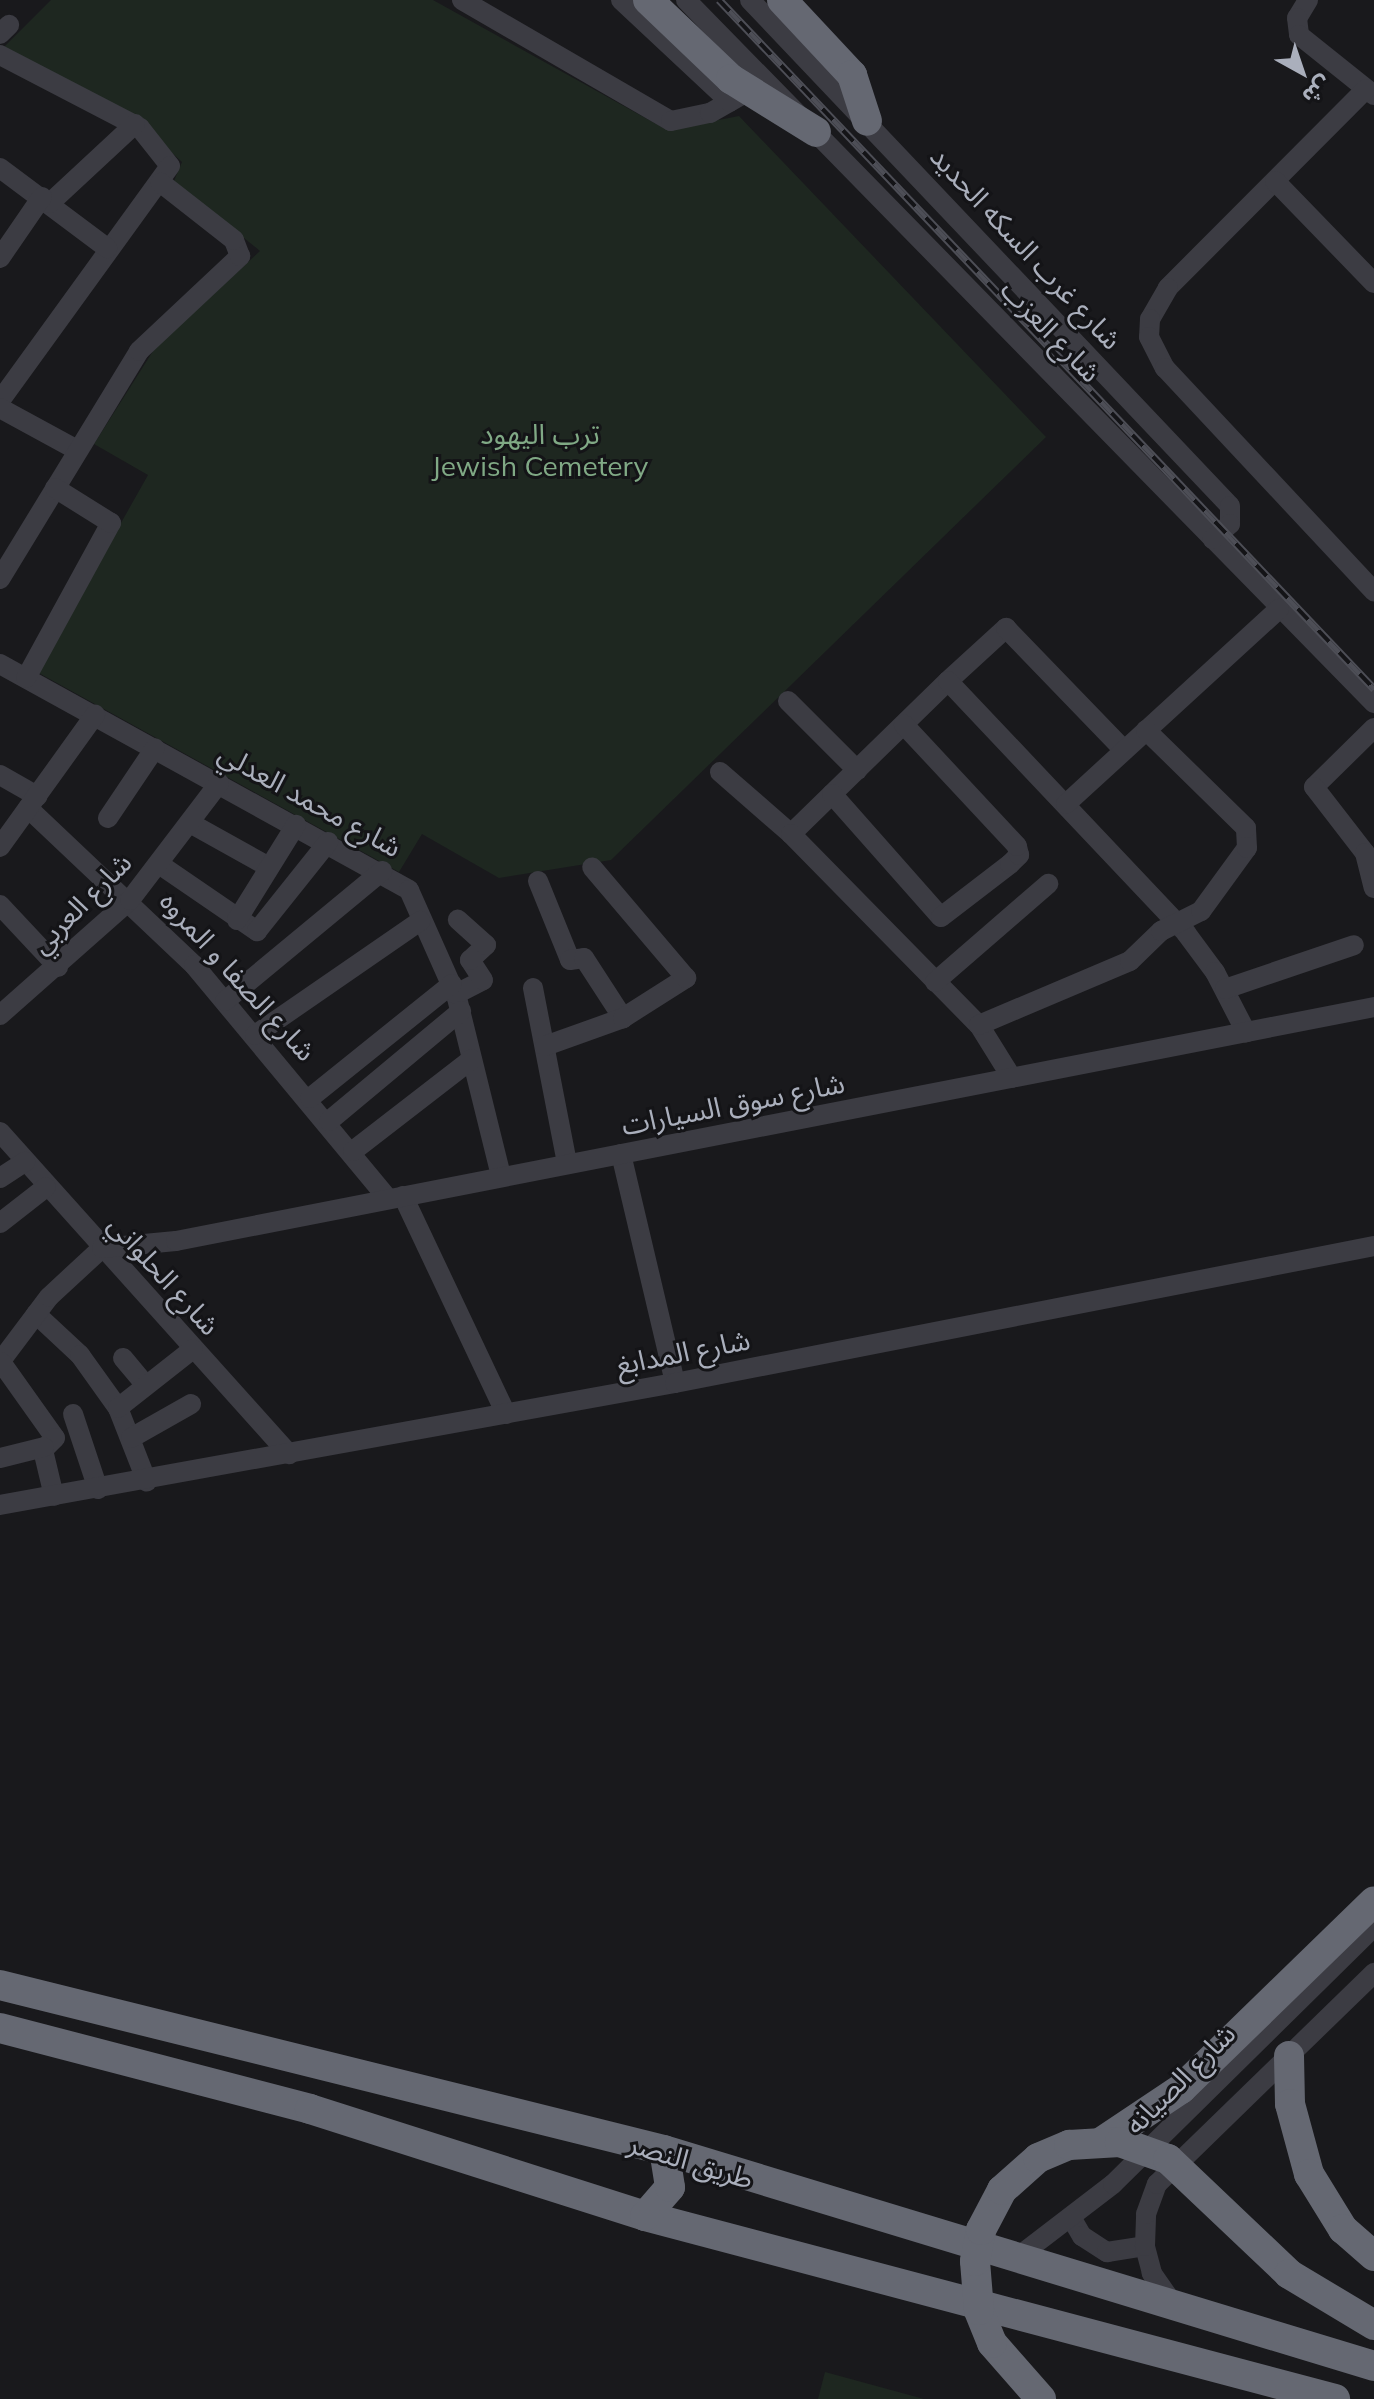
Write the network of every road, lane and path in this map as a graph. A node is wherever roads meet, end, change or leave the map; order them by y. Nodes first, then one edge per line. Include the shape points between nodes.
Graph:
1 (462, 0) edge
2 (621, 0) edge
3 (648, 0) edge
4 (686, 0) edge
5 (750, 0) edge
6 (782, 0) edge
7 (1308, 0) edge
8 (6, 58) edge
9 (0, 79) edge
10 (748, 92) junction
11 (1370, 92) edge
12 (867, 121) junction
13 (135, 124) junction
14 (816, 132) joint
15 (0, 168) edge
16 (1275, 181) junction
17 (161, 183) junction
18 (46, 200) junction
19 (107, 248) junction
20 (0, 258) edge
21 (1374, 283) edge
22 (0, 401) edge
23 (0, 408) edge
24 (77, 450) junction
25 (55, 488) junction
26 (1213, 539) junction
27 (0, 579) edge
28 (1374, 591) edge
29 (1279, 609) junction
30 (0, 664) edge
31 (26, 678) junction
32 (948, 681) junction
33 (788, 701) dead end
34 (1374, 703) edge
35 (95, 715) junction
36 (904, 725) junction
37 (1374, 728) edge
38 (1146, 730) junction
39 (155, 748) junction
40 (1124, 750) junction
41 (857, 770) junction
42 (720, 772) dead end
43 (0, 775) edge
44 (219, 783) junction
45 (832, 794) junction
46 (33, 802) junction
47 (1066, 804) junction
48 (108, 818) dead end
49 (190, 823) junction
50 (296, 825) junction
51 (791, 834) junction
52 (328, 842) junction
53 (0, 847) edge
54 (159, 864) junction
55 (269, 867) junction
56 (592, 867) dead end
57 (382, 871) junction
58 (538, 881) dead end
59 (1048, 884) dead end
60 (1374, 888) edge
61 (130, 900) junction
62 (0, 905) edge
63 (458, 920) dead end
64 (420, 921) junction
65 (1177, 923) junction
66 (245, 926) junction
67 (1354, 945) dead end
68 (58, 967) junction
69 (935, 982) junction
70 (533, 988) dead end
71 (1225, 989) junction
72 (456, 996) junction
73 (225, 1001) junction
74 (1374, 1007) edge
75 (0, 1015) edge
76 (623, 1018) junction
77 (979, 1025) junction
78 (1246, 1032) junction
79 (255, 1035) junction
80 (545, 1046) junction
81 (472, 1059) junction
82 (1012, 1078) junction
83 (310, 1098) junction
84 (329, 1121) junction
85 (0, 1132) edge
86 (353, 1151) junction
87 (621, 1154) junction
88 (25, 1162) junction
89 (567, 1163) junction
90 (501, 1176) junction
91 (0, 1178) edge
92 (46, 1187) junction
93 (395, 1197) junction
94 (0, 1223) edge
95 (1374, 1246) edge
96 (102, 1248) junction
97 (36, 1314) junction
98 (193, 1349) junction
99 (123, 1358) dead end
100 (0, 1362) edge
101 (675, 1383) junction
102 (146, 1385) junction
103 (191, 1404) dead end
104 (118, 1408) junction
105 (73, 1414) dead end
106 (506, 1414) junction
107 (131, 1438) junction
108 (44, 1447) junction
109 (289, 1454) junction
110 (0, 1458) edge
111 (147, 1482) junction
112 (98, 1489) junction
113 (54, 1496) junction
114 (0, 1505) edge
115 (1374, 1901) edge
116 (1374, 1927) edge
117 (1374, 1973) edge
118 (0, 1985) edge
119 (0, 2028) edge
120 (1289, 2056) junction
121 (1103, 2141) junction
122 (664, 2150) junction
123 (645, 2216) junction
124 (1072, 2219) junction
125 (1145, 2246) junction
126 (1374, 2256) edge
127 (1015, 2259) junction
128 (1177, 2308) junction
129 (1374, 2325) edge
130 (1374, 2366) edge
131 (1041, 2399) edge
132 (1335, 2399) edge

1 - 10 street via 657,117 688,121
2 - 10 street
3 - 10 highway
4 - 10 street
5 - 12 street, شارع غرب السكه الحديد
6 - 12 highway via 852,75
7 - 11 street via 1297,18 1299,35
8 - 9 street
8 - 13 street
10 - 14 highway
11 - 16 street
12 - 26 street, شارع غرب السكه الحديد via 1230,506 1232,520
13 - 17 street via 169,160
13 - 18 street
14 - 26 street, شارع العزب
15 - 18 street
16 - 21 street
16 - 28 street via 1156,302 1149,337 1165,368
17 - 19 street
17 - 24 street via 241,251 152,333
18 - 19 street
18 - 20 street
19 - 22 street
23 - 24 street
24 - 25 street
25 - 27 street
25 - 31 street via 111,523
26 - 29 street, شارع العزب
29 - 34 street, شارع العزب
29 - 38 street
30 - 31 street, شارع محمد العدلي
31 - 35 street, شارع محمد العدلي
32 - 36 street
32 - 40 street via 1006,628
32 - 47 street
33 - 41 street
35 - 39 street, شارع محمد العدلي
35 - 46 street
36 - 41 street
36 - 45 street via 1017,846 1019,855 1010,864 941,917
37 - 60 street via 1314,787 1365,853
38 - 40 street
38 - 65 street via 1249,838 1216,897
39 - 44 street, شارع محمد العدلي
39 - 48 street
40 - 47 street
41 - 45 street
42 - 51 street
43 - 46 street, شارع الصفا و المروه
44 - 49 street, شارع العربي
44 - 50 street, شارع محمد العدلي
45 - 51 street
46 - 53 street
46 - 61 street, شارع الصفا و المروه
47 - 65 street
49 - 54 street, شارع العربي
49 - 55 street
50 - 52 street, شارع محمد العدلي
50 - 55 street
51 - 69 street
52 - 57 street, شارع محمد العدلي
52 - 66 street via 262,929
54 - 61 street, شارع العربي
54 - 66 street
55 - 66 street
56 - 76 street via 686,976
57 - 64 street, شارع محمد العدلي via 409,890
57 - 73 street
58 - 76 street via 570,960 584,958
59 - 69 street
61 - 68 street, شارع العربي
61 - 73 street, شارع الصفا و المروه
62 - 68 street
63 - 72 street via 486,945 470,960 483,980
64 - 72 street, شارع محمد العدلي
64 - 79 street
65 - 71 street
65 - 77 street via 1113,971
67 - 71 street
68 - 75 street, شارع العربي
69 - 77 street
70 - 80 street
71 - 78 street
72 - 81 street, شارع محمد العدلي
72 - 83 street
72 - 84 street
73 - 79 street, شارع الصفا و المروه
74 - 78 street, شارع سوق السيارات
76 - 80 street
77 - 82 street
78 - 82 street, شارع سوق السيارات
79 - 83 street, شارع الصفا و المروه
80 - 89 street
81 - 86 street
81 - 90 street, شارع محمد العدلي
82 - 87 street, شارع سوق السيارات
83 - 84 street, شارع الصفا و المروه
84 - 86 street, شارع الصفا و المروه
85 - 88 street, شارع الحلواني
86 - 93 street, شارع الصفا و المروه
87 - 89 street, شارع سوق السيارات
87 - 101 street
88 - 91 street
88 - 92 street, شارع الحلواني
89 - 90 street, شارع سوق السيارات
90 - 93 street, شارع سوق السيارات
92 - 94 street
92 - 96 street, شارع الحلواني
93 - 96 street, شارع سوق السيارات via 176,1241
93 - 106 street, شارع الصفا و المروه
95 - 101 street, شارع المدابغ
96 - 97 street
96 - 98 street, شارع الحلواني
97 - 100 street
97 - 104 street via 80,1355
98 - 102 street
98 - 109 street, شارع الحلواني
99 - 102 street
100 - 108 street via 55,1438
101 - 106 street, شارع المدابغ
102 - 104 street
103 - 107 street
104 - 107 street
105 - 112 street
106 - 109 street, شارع المدابغ
107 - 111 street
108 - 110 street
108 - 113 street
109 - 111 street, شارع المدابغ
111 - 112 street, شارع المدابغ
112 - 113 street, شارع المدابغ
113 - 114 street, شارع المدابغ
115 - 121 highway via 1181,2089
116 - 124 street, شارع الصيانه
117 - 120 street, شارع الصيانه
118 - 122 highway, طريق النصر
119 - 123 highway via 310,2109
120 - 125 street, شارع الصيانه via 1157,2184 1146,2214
120 - 126 highway via 1292,2116 1309,2174 1343,2229
121 - 129 highway via 1137,2146 1175,2164 1263,2253
121 - 131 highway via 1053,2151 1024,2168 993,2202 981,2230 975,2276 985,2327 1011,2372
122 - 123 highway via 670,2187
122 - 127 highway, طريق النصر
123 - 132 highway
124 - 125 street via 1082,2236 1107,2252
124 - 127 street, شارع الصيانه
125 - 128 street, شارع الصيانه via 1159,2286
127 - 128 highway, طريق النصر
128 - 130 highway, طريق النصر

